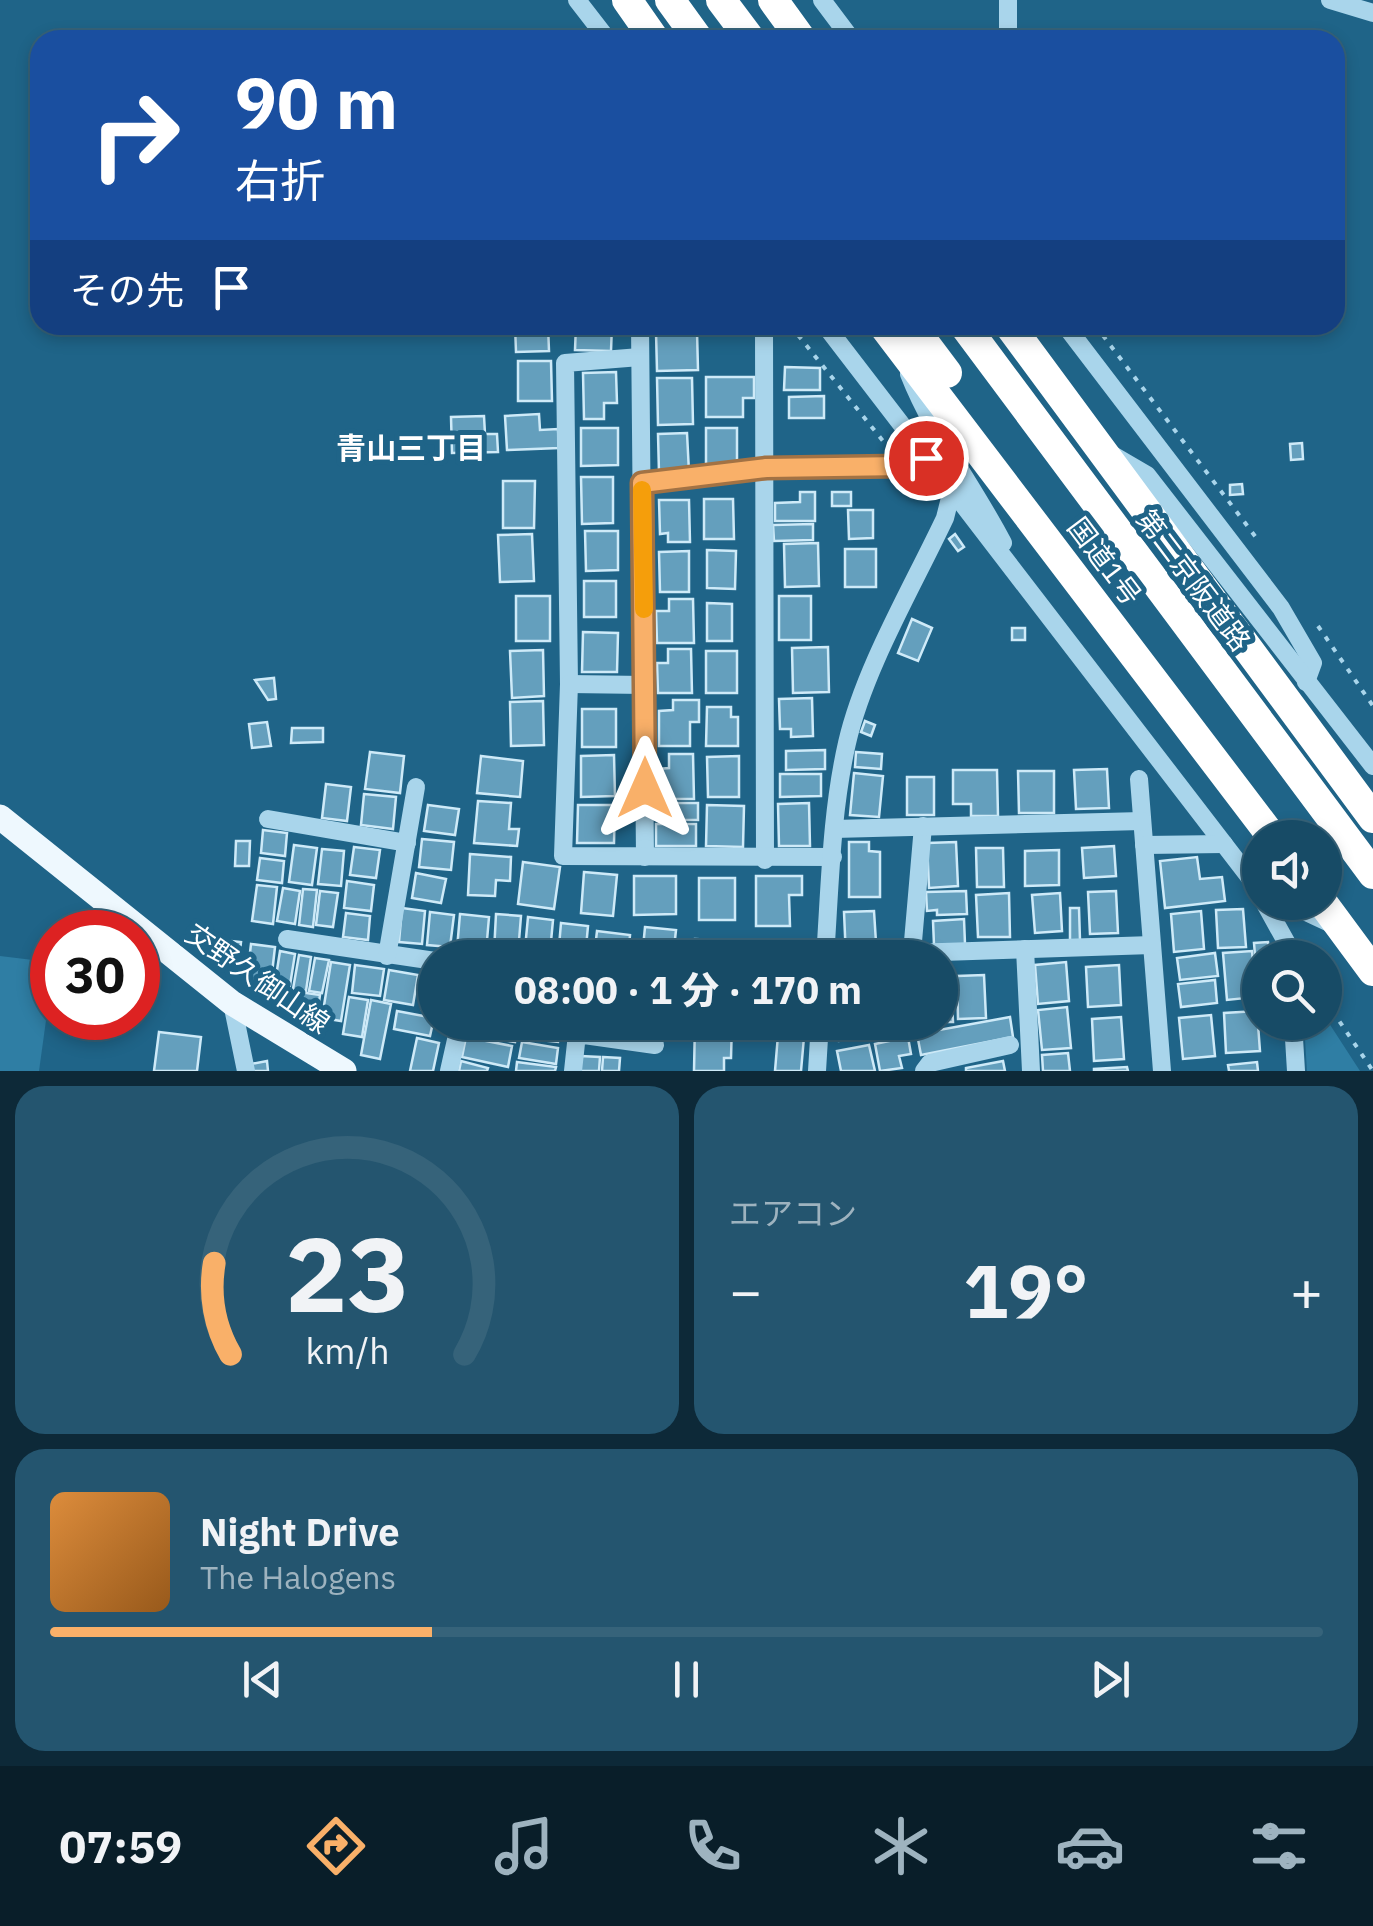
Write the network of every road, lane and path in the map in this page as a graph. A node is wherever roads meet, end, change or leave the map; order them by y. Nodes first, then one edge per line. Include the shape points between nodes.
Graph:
1 (578, 0) edge
2 (627, 0) edge
3 (670, 0) edge
4 (721, 0) edge
5 (773, 0) edge
6 (822, 0) edge
7 (1008, 0) edge
8 (1330, 0) edge
9 (1373, 12) edge
10 (600, 30) edge
11 (647, 30) edge
12 (692, 30) edge
13 (744, 30) edge
14 (795, 30) edge
15 (844, 30) edge
16 (1008, 30) edge
17 (640, 335) edge
18 (764, 335) edge
19 (833, 335) edge
20 (899, 335) edge
21 (901, 335) edge
22 (901, 335) edge
23 (971, 335) edge
24 (1016, 335) edge
25 (1074, 335) edge
26 (640, 358) junction
27 (1098, 447) junction
28 (926, 458) junction
29 (766, 468) junction
30 (642, 483) junction
31 (952, 490) junction
32 (1024, 584) junction
33 (1306, 682) junction
34 (570, 684) junction
35 (645, 685) junction
36 (1373, 766) edge
37 (1139, 779) dead end
38 (416, 787) dead end
39 (0, 817) edge
40 (1373, 818) edge
41 (268, 819) dead end
42 (1260, 820) edge
43 (1278, 820) edge
44 (1142, 821) junction
45 (923, 826) junction
46 (834, 829) junction
47 (406, 842) junction
48 (1224, 844) junction
49 (1144, 845) junction
50 (645, 857) junction
51 (832, 857) junction
52 (765, 860) junction
53 (1242, 869) edge
54 (1373, 874) edge
55 (1342, 906) edge
56 (1323, 920) edge
57 (1335, 920) edge
58 (1342, 929) junction
59 (288, 939) dead end
60 (826, 940) edge
61 (1152, 945) junction
62 (1373, 948) edge
63 (1025, 949) junction
64 (386, 956) junction
65 (418, 959) edge
66 (1373, 972) edge
67 (232, 1003) junction
68 (1342, 1025) edge
69 (456, 1040) edge
70 (819, 1040) edge
71 (1294, 1040) edge
72 (634, 1042) joint
73 (1010, 1045) dead end
74 (655, 1046) dead end
75 (246, 1071) edge
76 (344, 1071) edge
77 (449, 1071) edge
78 (573, 1071) edge
79 (816, 1071) edge
80 (924, 1071) edge
81 (1031, 1071) edge
82 (1162, 1071) edge
83 (1296, 1071) edge
84 (1373, 1071) edge

1 - 10 street
2 - 11 highway
3 - 12 highway
4 - 13 highway
5 - 14 highway
6 - 15 street
7 - 16 street
8 - 9 street
17 - 26 street
18 - 29 street
19 - 28 street
20 - 32 street via 928,422 980,498
21 - 42 highway, 国道1号
22 - 43 highway
23 - 54 highway, 第二京阪道路
24 - 27 highway
25 - 33 street via 1280,608 1313,662
26 - 30 street
26 - 34 street via 566,363
27 - 33 street via 1147,475
27 - 40 highway
28 - 29 street via 903,466
28 - 31 street
29 - 30 street
29 - 52 street
30 - 35 street
31 - 32 street
31 - 46 street via 859,704
32 - 48 street
33 - 36 street
34 - 35 street
34 - 50 street via 562,856
35 - 50 street
37 - 44 street
38 - 47 street
39 - 67 main road, 交野久御山線
41 - 47 street
44 - 45 street
44 - 49 street
45 - 46 street
45 - 63 street via 912,953
46 - 51 street
47 - 64 street
48 - 49 street
48 - 53 street
49 - 61 street
50 - 52 street
51 - 52 street
51 - 60 street
55 - 62 highway
56 - 58 street
57 - 58 highway
58 - 66 highway
59 - 64 street
61 - 63 street
61 - 82 street
63 - 81 street
64 - 65 street
67 - 75 street
67 - 76 main road, 交野久御山線
68 - 84 path
69 - 77 street
70 - 79 street
71 - 83 street
72 - 74 street
72 - 78 street via 577,1034
73 - 80 street via 930,1063

